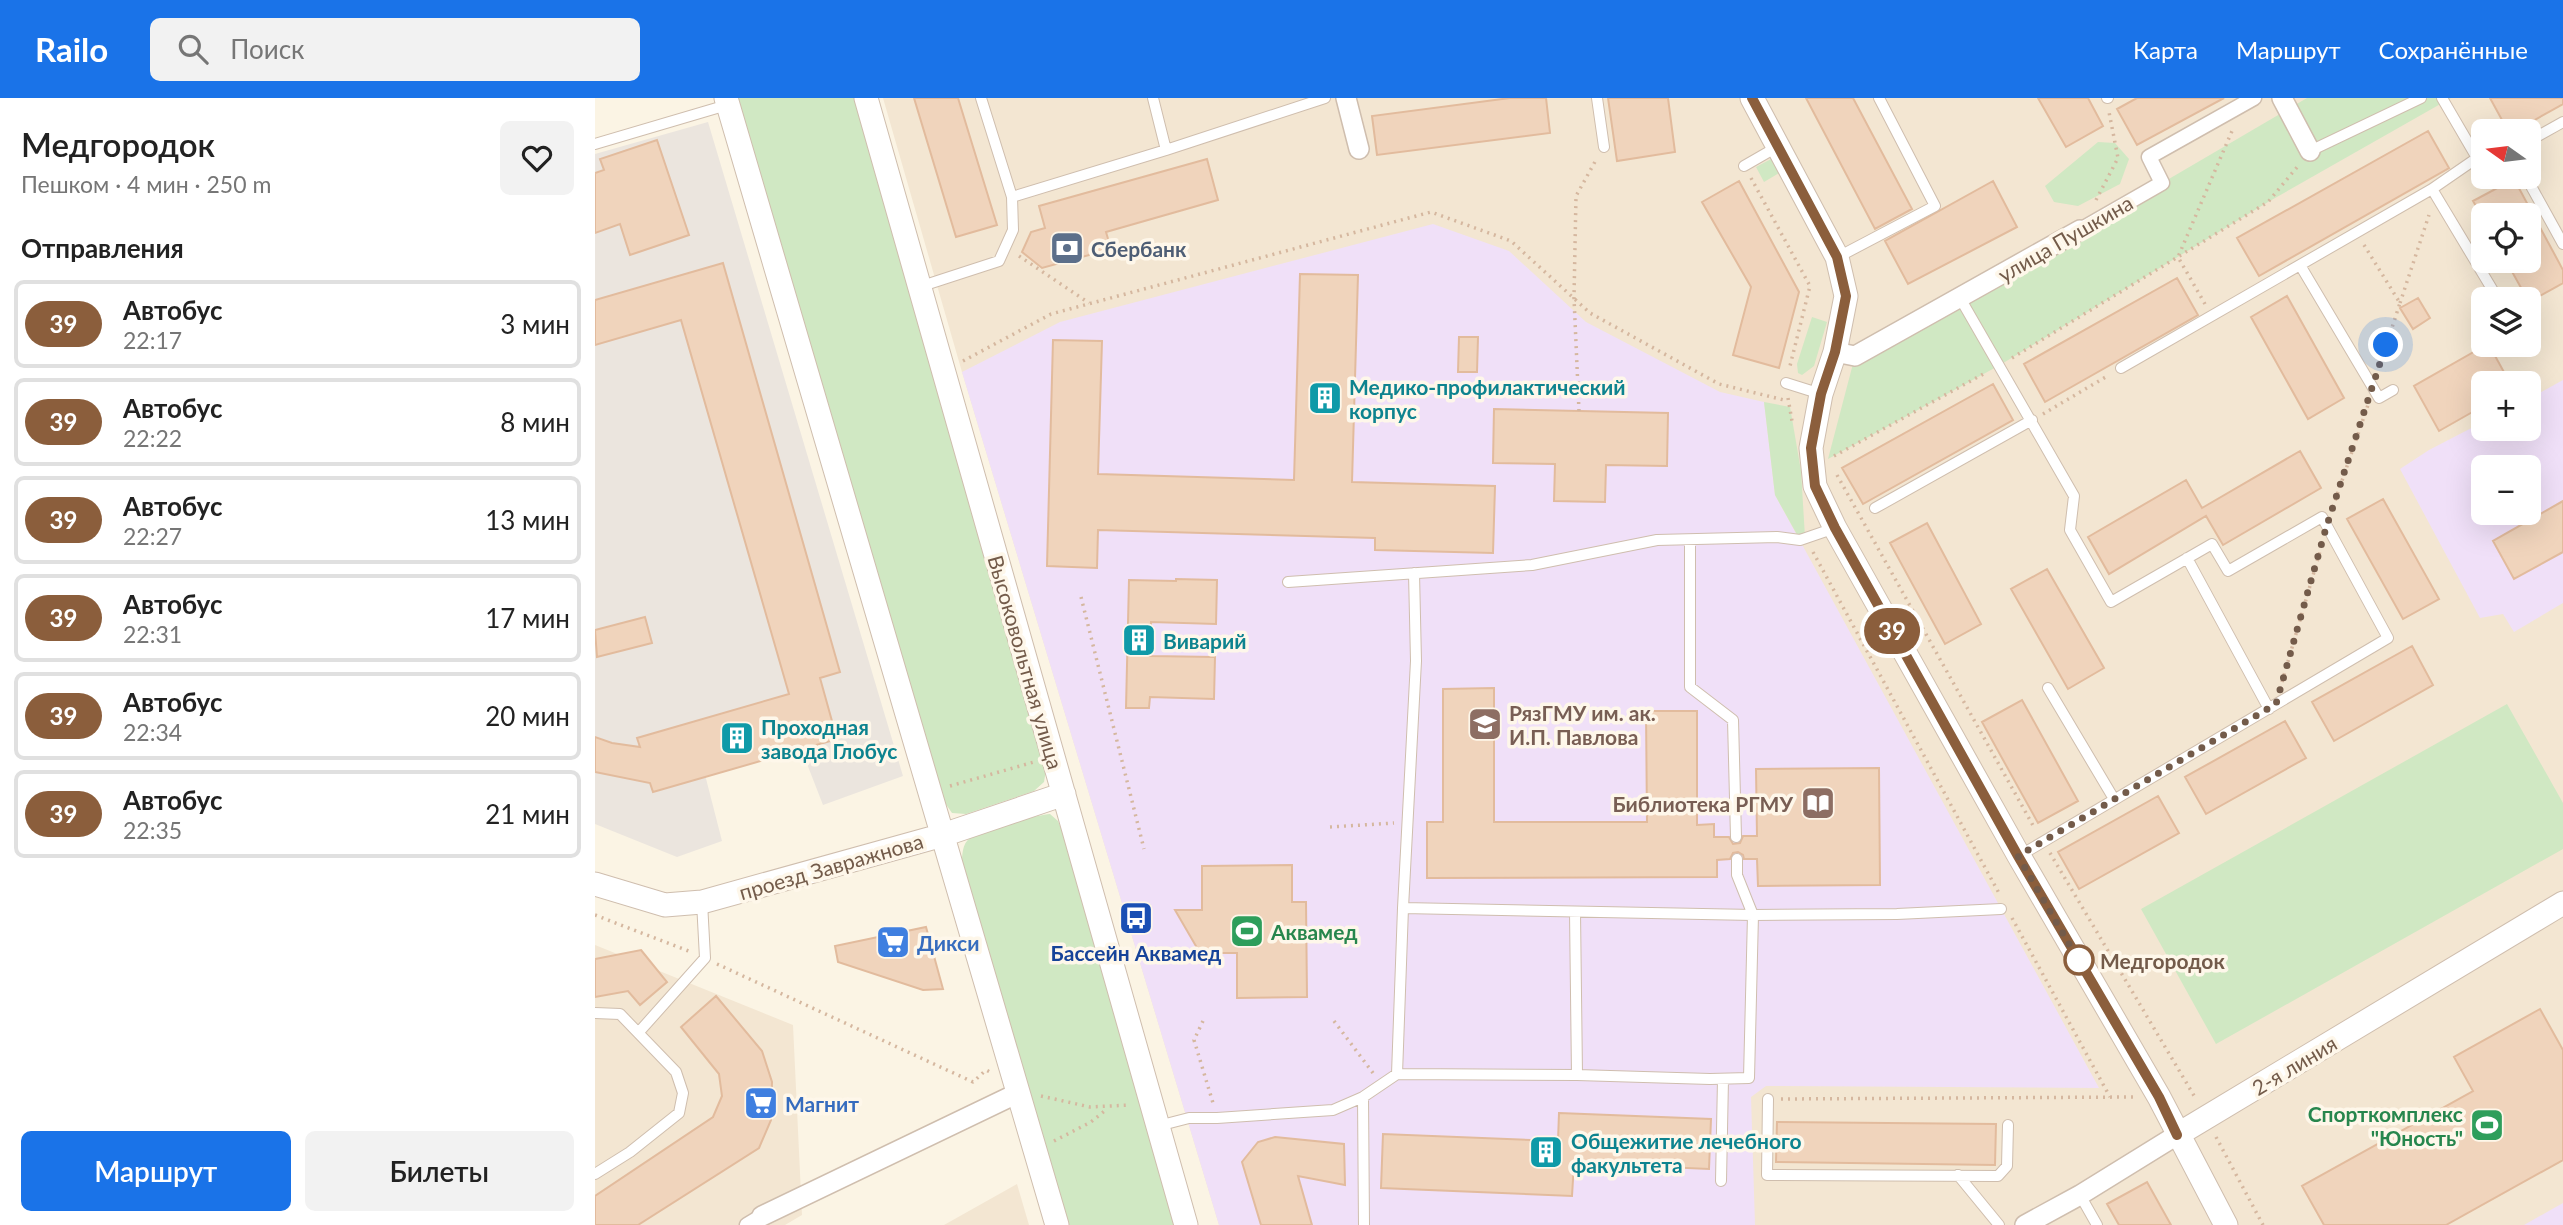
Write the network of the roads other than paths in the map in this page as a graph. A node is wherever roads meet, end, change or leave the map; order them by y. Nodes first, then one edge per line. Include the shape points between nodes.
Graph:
1 (866, 98) edge
2 (981, 98) edge
3 (1153, 98) edge
4 (1325, 98) edge
5 (1346, 98) edge
6 (1597, 98) edge
7 (1752, 98) edge
8 (1879, 98) edge
9 (2282, 98) edge
10 (2421, 98) edge
11 (2442, 98) edge
12 (727, 101) edge
13 (2249, 101) edge
14 (2563, 122) edge
15 (2541, 134) edge
16 (595, 144) edge
17 (2471, 144) edge
18 (1604, 147) road end
19 (1778, 147) junction
20 (1359, 149) dead end
21 (1166, 150) junction
22 (2310, 151) joint
23 (2471, 165) edge
24 (1744, 166) dead end
25 (2533, 189) edge
26 (2434, 193) junction
27 (1012, 197) junction
28 (2080, 230) joint
29 (2563, 244) edge
30 (1837, 257) junction
31 (2300, 265) junction
32 (919, 287) junction
33 (2491, 287) edge
34 (1960, 298) junction
35 (1835, 352) junction
36 (2121, 368) road end
37 (1786, 383) dead end
38 (2393, 390) dead end
39 (1821, 394) junction
40 (2032, 420) junction
41 (1875, 508) dead end
42 (1835, 528) junction
43 (1690, 540) junction
44 (2187, 558) junction
45 (1414, 573) junction
46 (1288, 582) dead end
47 (2048, 688) dead end
48 (2272, 706) junction
49 (1064, 794) junction
50 (2114, 799) junction
51 (943, 835) junction
52 (1736, 836) dead end
53 (2018, 856) junction
54 (1737, 859) dead end
55 (595, 884) edge
56 (702, 902) junction
57 (2563, 903) edge
58 (1402, 908) junction
59 (2001, 909) dead end
60 (1575, 912) junction
61 (1753, 915) junction
62 (595, 1013) edge
63 (639, 1032) junction
64 (1397, 1074) junction
65 (1577, 1075) junction
66 (1723, 1079) junction
67 (1017, 1089) junction
68 (1363, 1097) junction
69 (1768, 1099) road end
70 (2008, 1125) dead end
71 (1158, 1126) junction
72 (2177, 1135) junction
73 (595, 1174) edge
74 (1958, 1175) junction
75 (1721, 1181) dead end
76 (2080, 1195) junction
77 (756, 1222) edge
78 (1057, 1225) edge
79 (1186, 1225) edge
80 (1364, 1225) edge
81 (1999, 1225) edge
82 (2025, 1225) edge
83 (2097, 1225) edge
84 (2226, 1225) edge

1 - 32 street, Высоковольтная улица
2 - 27 lane
3 - 21 lane
4 - 21 lane
5 - 20 street
6 - 18 lane
7 - 19 street
8 - 30 lane via 1935,206
9 - 22 street
10 - 22 lane
11 - 17 lane
12 - 16 lane
12 - 51 street
13 - 28 street, улица Пушкина via 2149,156 2162,183
14 - 15 lane
19 - 24 lane
19 - 30 street
21 - 27 lane
23 - 26 lane
25 - 29 lane
26 - 31 lane
26 - 33 lane
27 - 32 lane via 1013,230 999,261
28 - 34 street, улица Пушкина
30 - 35 street via 1846,296
31 - 36 lane
31 - 38 lane via 2379,398
32 - 49 street, Высоковольтная улица
34 - 35 street, улица Пушкина via 1855,356
34 - 40 lane
35 - 39 street
37 - 39 lane
39 - 42 street via 1811,448 1821,463 1815,486
40 - 41 lane
40 - 44 lane via 2074,496 2070,530 2111,602
42 - 43 lane via 1800,540
42 - 53 street
43 - 45 lane via 1657,540 1531,565
43 - 52 lane via 1690,687 1733,720
44 - 48 lane
44 - 48 lane via 2211,544 2228,571 2322,517 2388,638
45 - 46 lane
45 - 58 lane via 1416,661
47 - 50 lane
48 - 50 lane
49 - 51 street, проезд Завражнова
49 - 71 street, Высоковольтная улица
50 - 53 lane
51 - 56 street, проезд Завражнова
51 - 67 street
53 - 72 street
54 - 61 lane via 1737,875
55 - 56 street, проезд Завражнова via 664,905
56 - 63 lane via 705,958
57 - 72 street, 2-я линия
58 - 60 lane
58 - 64 lane
59 - 61 lane
60 - 61 lane
60 - 65 lane
61 - 66 lane via 1749,1078
62 - 63 lane via 620,1014
63 - 73 lane via 676,1072 683,1093 679,1113
64 - 65 lane
64 - 68 lane
65 - 66 lane
66 - 75 lane
67 - 77 street
67 - 78 street
68 - 71 lane via 1333,1110 1189,1118
68 - 80 lane
69 - 74 lane via 1767,1175
70 - 74 lane via 2007,1166 1998,1175
71 - 79 street, Высоковольтная улица
72 - 76 street, 2-я линия
72 - 84 street
74 - 81 lane
76 - 82 street, 2-я линия
76 - 83 lane

